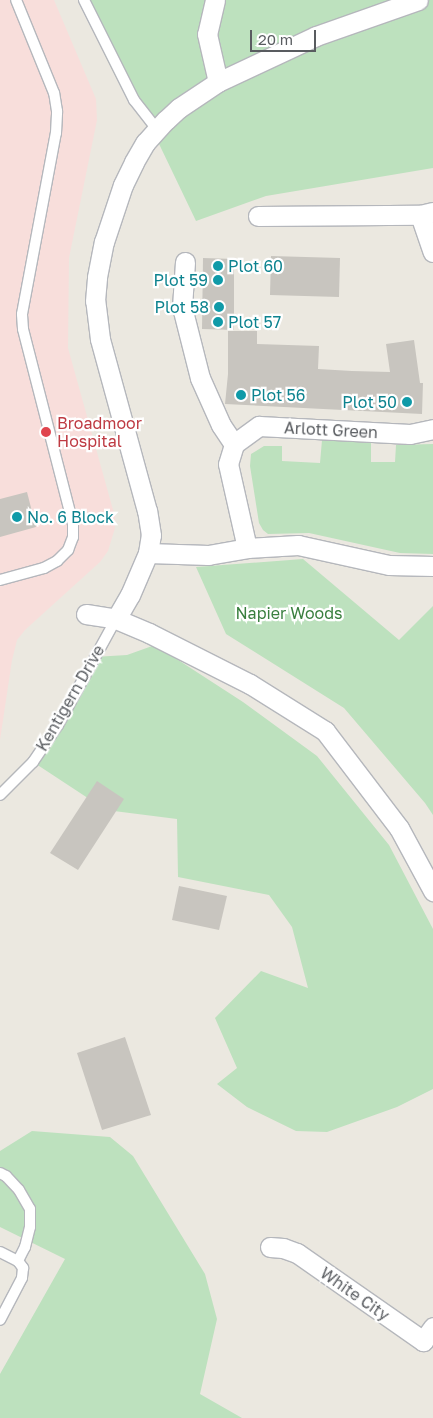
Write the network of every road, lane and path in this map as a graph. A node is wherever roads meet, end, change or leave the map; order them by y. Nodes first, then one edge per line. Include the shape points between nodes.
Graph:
1 (16, 0) edge
2 (84, 0) edge
3 (215, 0) edge
4 (418, 0) edge
5 (218, 82) junction
6 (157, 129) junction
7 (427, 214) edge
8 (258, 216) dead end
9 (433, 252) edge
10 (185, 262) dead end
11 (433, 428) edge
12 (234, 444) junction
13 (246, 548) junction
14 (148, 553) junction
15 (433, 566) edge
16 (0, 580) edge
17 (86, 614) dead end
18 (116, 619) junction
19 (0, 795) edge
20 (433, 891) edge
21 (0, 1174) edge
22 (270, 1248) dead end
23 (0, 1252) edge
24 (18, 1261) junction
25 (0, 1320) edge
26 (433, 1328) edge

1 - 16 lane via 54,93 56,110 54,142 22,328 73,524 73,537 68,550 57,562
2 - 6 lane via 134,100
3 - 5 street via 207,34
4 - 5 street via 316,36
5 - 6 street via 179,108
6 - 14 street via 134,162 123,185 104,242 95,301 100,339 147,511 151,535
7 - 8 street
7 - 9 street
10 - 12 street via 182,307 200,378 221,425
11 - 12 street, Arlott Green via 410,434 259,426
12 - 13 street via 228,464
13 - 14 street via 208,555
13 - 15 street via 298,545 389,565
14 - 18 street
17 - 18 street
18 - 19 lane, Kentigern Drive via 58,725 33,762
18 - 20 street via 250,684 325,731 399,828
21 - 24 lane via 19,1190 30,1208 30,1227
22 - 26 street, White City via 297,1253 423,1341
23 - 24 lane
24 - 25 lane via 23,1268 22,1278

